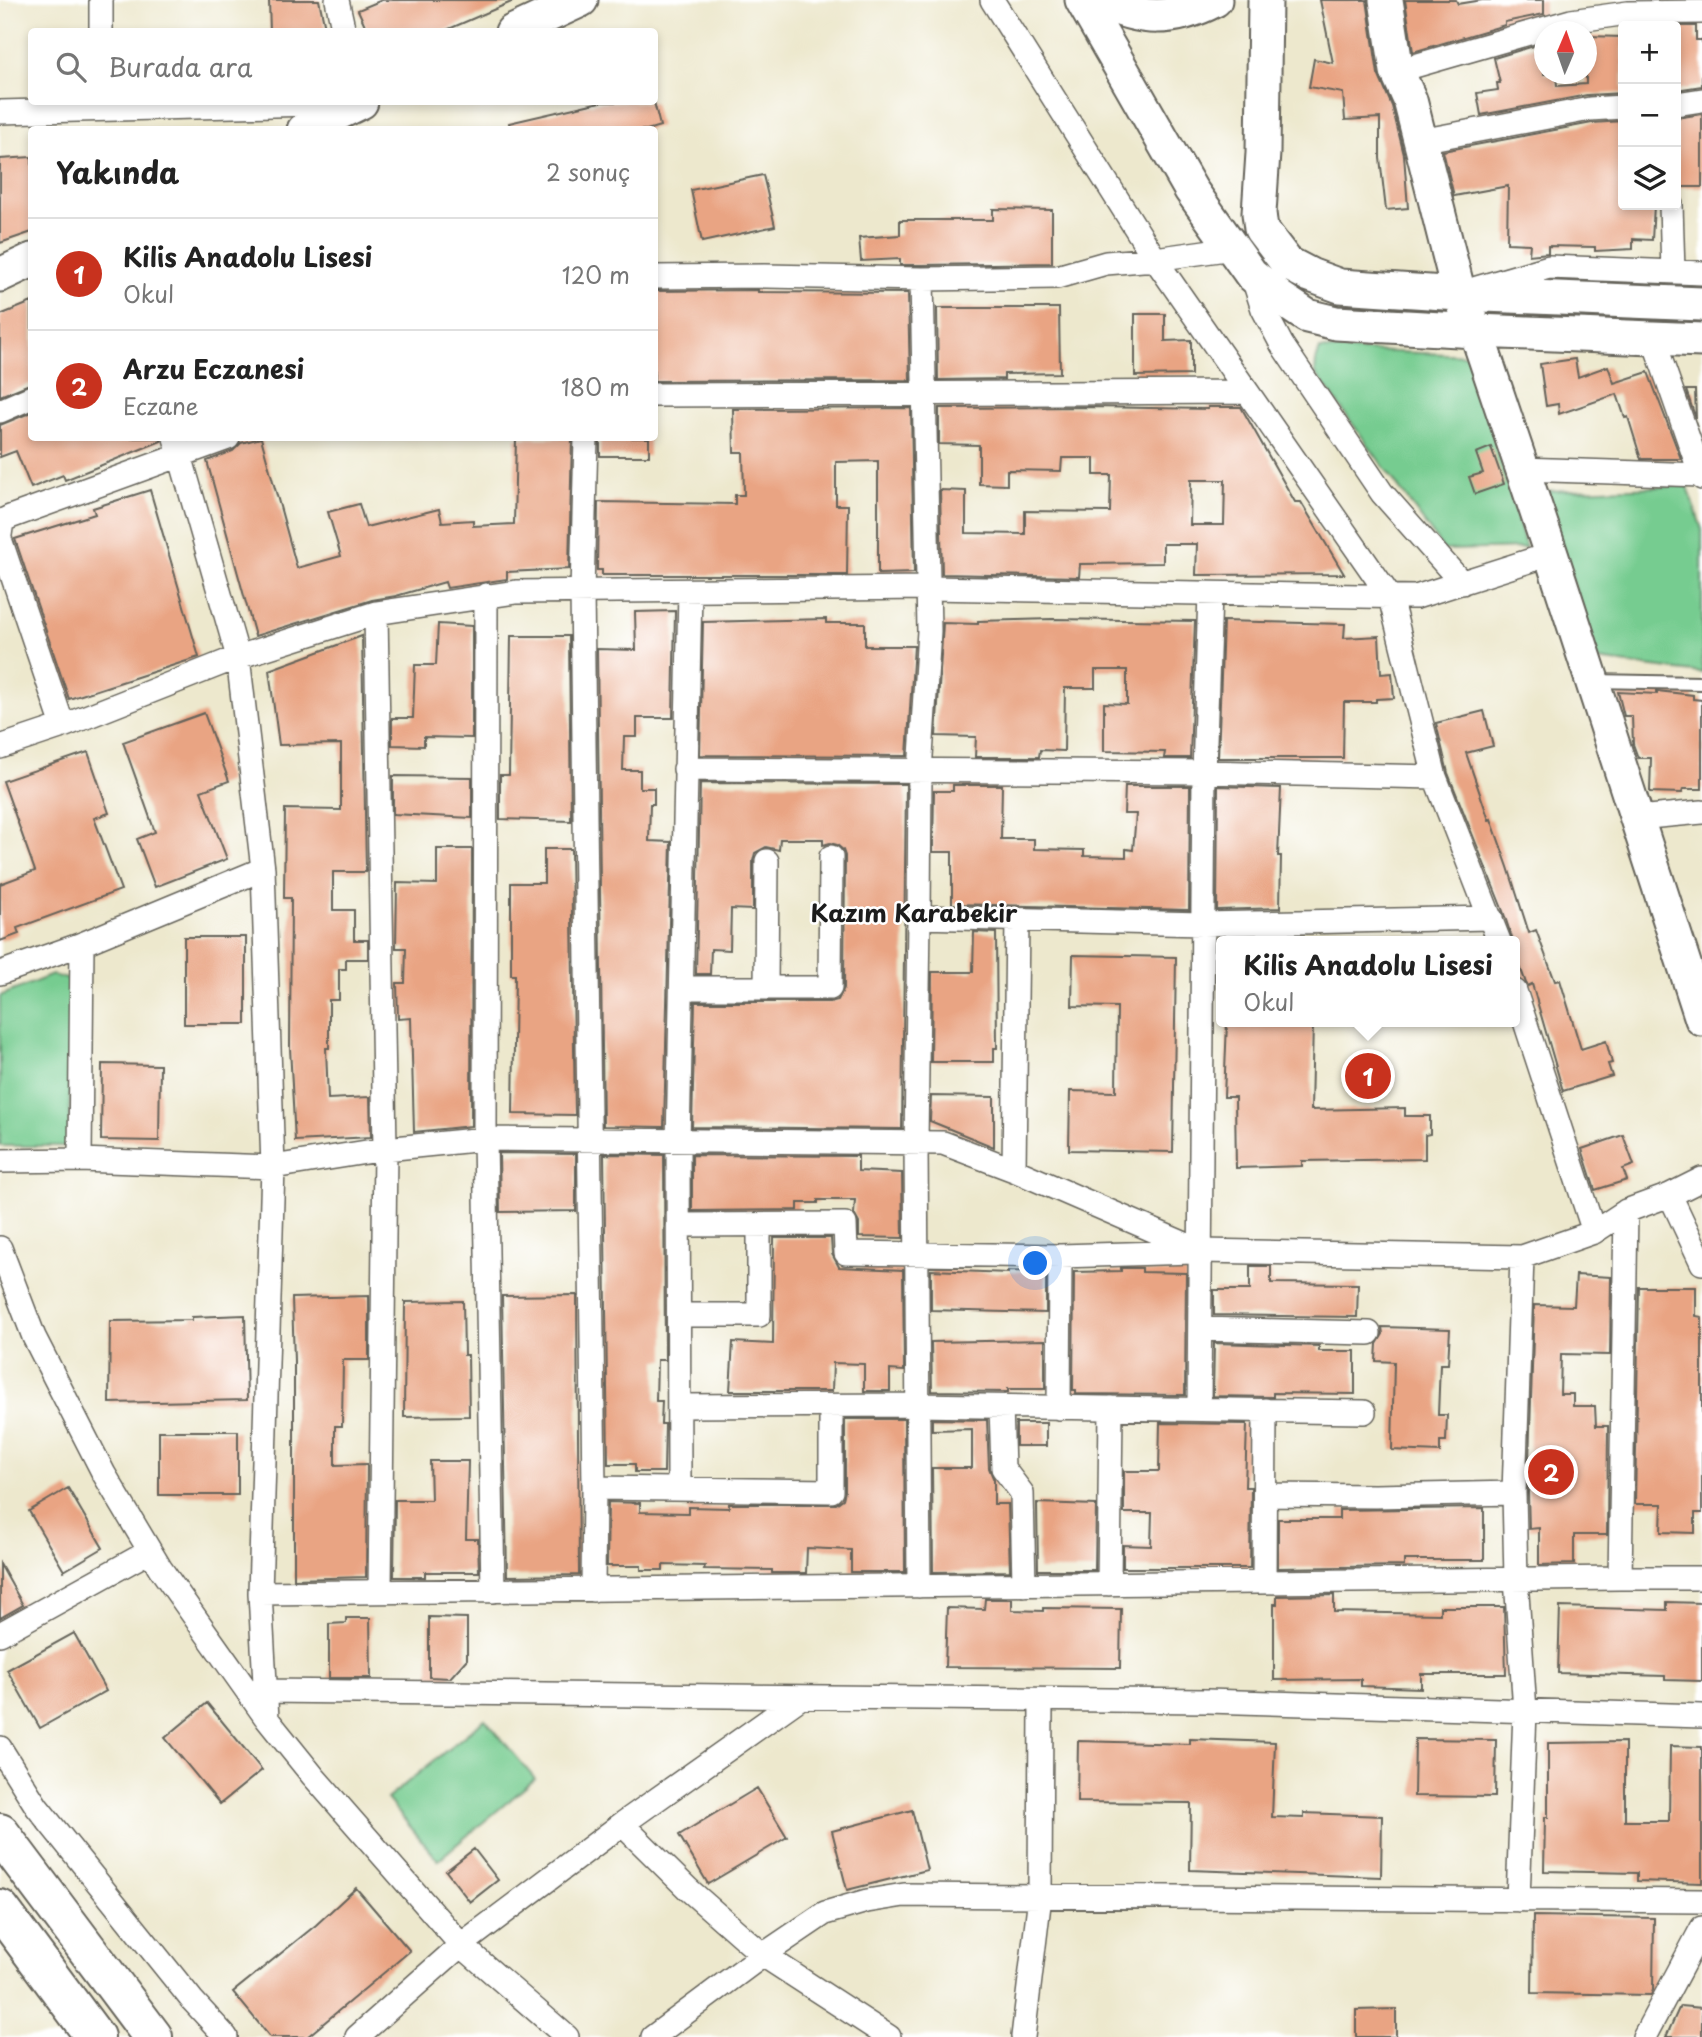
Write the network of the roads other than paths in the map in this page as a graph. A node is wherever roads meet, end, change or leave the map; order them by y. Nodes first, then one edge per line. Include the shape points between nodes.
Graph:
1 (101, 0) edge
2 (337, 0) edge
3 (581, 0) edge
4 (992, 0) edge
5 (1082, 0) edge
6 (1100, 0) edge
7 (1215, 0) edge
8 (1265, 0) edge
9 (1386, 0) edge
10 (1702, 12) edge
11 (1628, 13) edge
12 (101, 28) edge
13 (343, 28) edge
14 (521, 28) edge
15 (1397, 71) junction
16 (1702, 100) edge
17 (1681, 103) edge
18 (289, 105) edge
19 (354, 105) edge
20 (1618, 107) edge
21 (0, 112) edge
22 (101, 113) edge
23 (312, 126) edge
24 (1420, 141) junction
25 (1671, 210) edge
26 (1163, 258) junction
27 (1233, 258) junction
28 (28, 262) edge
29 (1673, 272) junction
30 (1702, 272) edge
31 (0, 275) edge
32 (658, 277) edge
33 (922, 279) junction
34 (1459, 294) junction
35 (1702, 304) edge
36 (1476, 331) junction
37 (1653, 338) junction
38 (1702, 340) edge
39 (1247, 392) junction
40 (925, 393) junction
41 (658, 395) edge
42 (28, 399) edge
43 (0, 411) edge
44 (211, 441) edge
45 (586, 441) edge
46 (178, 447) edge
47 (1521, 469) junction
48 (1702, 476) edge
49 (0, 537) edge
50 (1551, 554) junction
51 (1462, 583) junction
52 (928, 588) junction
53 (690, 591) junction
54 (582, 592) junction
55 (1210, 594) junction
56 (486, 595) junction
57 (1390, 597) junction
58 (376, 613) junction
59 (238, 657) junction
60 (1592, 681) junction
61 (1702, 682) edge
62 (63, 726) junction
63 (0, 747) edge
64 (685, 769) junction
65 (920, 772) junction
66 (1204, 772) junction
67 (1434, 776) junction
68 (1702, 812) edge
69 (1637, 818) junction
70 (831, 857) dead end
71 (767, 861) dead end
72 (263, 869) junction
73 (919, 917) junction
74 (1491, 919) junction
75 (1017, 920) junction
76 (1202, 924) junction
77 (1497, 936) edge
78 (82, 944) junction
79 (0, 973) edge
80 (683, 988) junction
81 (766, 988) junction
82 (1520, 1006) edge
83 (1702, 1019) edge
84 (485, 1139) junction
85 (590, 1141) junction
86 (678, 1142) junction
87 (916, 1144) junction
88 (385, 1149) junction
89 (79, 1160) junction
90 (0, 1161) edge
91 (273, 1167) junction
92 (1014, 1171) junction
93 (1702, 1179) edge
94 (1670, 1195) junction
95 (1626, 1211) junction
96 (679, 1225) junction
97 (759, 1226) junction
98 (1594, 1232) junction
99 (0, 1248) edge
100 (1200, 1251) junction
101 (916, 1255) junction
102 (1060, 1256) junction
103 (1522, 1257) junction
104 (1702, 1263) edge
105 (679, 1315) junction
106 (1200, 1329) junction
107 (1369, 1332) dead end
108 (916, 1405) junction
109 (679, 1406) junction
110 (831, 1406) junction
111 (1001, 1407) junction
112 (1059, 1408) junction
113 (1111, 1408) junction
114 (1199, 1408) junction
115 (1265, 1410) junction
116 (1364, 1412) dead end
117 (594, 1488) junction
118 (679, 1489) junction
119 (1514, 1493) junction
120 (1265, 1495) junction
121 (150, 1551) junction
122 (1620, 1578) junction
123 (1702, 1578) edge
124 (1516, 1580) junction
125 (1264, 1582) junction
126 (1109, 1584) junction
127 (1024, 1585) junction
128 (919, 1586) junction
129 (593, 1590) junction
130 (380, 1591) junction
131 (494, 1591) junction
132 (260, 1593) junction
133 (0, 1634) edge
134 (265, 1691) junction
135 (800, 1698) junction
136 (1041, 1700) junction
137 (1525, 1710) junction
138 (1702, 1716) edge
139 (267, 1718) junction
140 (0, 1748) edge
141 (622, 1824) junction
142 (0, 1833) edge
143 (1040, 1896) junction
144 (1518, 1900) junction
145 (1702, 1901) edge
146 (0, 1909) edge
147 (1702, 1928) edge
148 (461, 1945) junction
149 (763, 1955) junction
150 (95, 2037) edge
151 (153, 2037) edge
152 (226, 2037) edge
153 (357, 2037) edge
154 (567, 2037) edge
155 (653, 2037) edge
156 (889, 2037) edge
157 (1023, 2037) edge
158 (1644, 2037) edge

1 - 12 street
2 - 13 street
3 - 14 main road
4 - 26 street
5 - 27 main road
6 - 7 main road via 1120,11 1156,17 1192,12
8 - 34 main road via 1259,213 1261,229 1270,243 1287,263 1340,286
9 - 15 main road
10 - 11 street
11 - 15 street via 1571,21
15 - 24 main road
16 - 17 street
18 - 22 street
19 - 23 main road
20 - 24 street
21 - 22 street
24 - 34 main road
25 - 29 street
26 - 27 street
26 - 33 street via 1106,263 1057,277
26 - 39 street
27 - 36 main road via 1307,316 1336,323
27 - 51 street via 1282,345 1382,493
28 - 31 main road
29 - 30 street
29 - 34 street via 1549,267
32 - 33 street
33 - 40 street
34 - 35 main road
34 - 36 main road
36 - 37 main road
36 - 47 main road
37 - 38 main road
37 - 48 street
39 - 40 street
39 - 57 street
40 - 41 street
40 - 52 street
42 - 43 street
44 - 46 street
45 - 54 street
46 - 49 street via 10,517 2,522
46 - 59 street
47 - 48 street
47 - 50 main road
49 - 62 street
50 - 51 street
50 - 60 main road
51 - 57 street via 1416,597
52 - 53 street
52 - 55 street
52 - 65 street
53 - 54 street
53 - 64 street
54 - 56 street
54 - 85 street
55 - 57 street
55 - 66 street
56 - 58 street
56 - 84 street
57 - 67 street
58 - 59 street
58 - 88 street
59 - 62 street
59 - 72 street
60 - 61 lane
60 - 69 main road
62 - 63 street
64 - 65 street
64 - 80 street
65 - 66 street
65 - 73 street
66 - 67 street
66 - 76 street
67 - 74 street
68 - 69 street
69 - 83 main road
70 - 81 street via 830,988
71 - 81 street
72 - 78 street
72 - 91 street
73 - 75 street
73 - 87 street
74 - 76 street
74 - 77 street
75 - 76 street
75 - 92 street
76 - 100 street
78 - 79 street
78 - 89 street
80 - 81 street
80 - 86 street
82 - 98 street
84 - 85 street
84 - 88 street
84 - 131 street
85 - 86 street
85 - 117 street
86 - 87 street
86 - 96 street
87 - 92 street via 943,1143
87 - 101 street
88 - 91 street
88 - 130 street
89 - 90 street
89 - 91 street
91 - 132 street
92 - 100 street
93 - 94 street
94 - 95 street
94 - 104 street
95 - 98 street
95 - 122 street
96 - 97 street
96 - 105 street
97 - 101 street via 845,1224 846,1253
97 - 105 street via 759,1315
98 - 103 street
99 - 121 street via 34,1337 104,1474
100 - 102 street
100 - 103 street
100 - 106 street
101 - 102 street
101 - 108 street
102 - 112 street
103 - 119 street
105 - 109 street
106 - 107 street
106 - 114 street
108 - 110 street
108 - 111 street
108 - 128 street
109 - 110 street
109 - 118 street
110 - 118 street via 831,1490
111 - 112 street
111 - 127 street via 1003,1468 1022,1493
112 - 113 street
113 - 114 street
113 - 126 street
114 - 115 street
115 - 116 street
115 - 120 street
117 - 118 street
117 - 129 street
119 - 120 street
119 - 124 street
120 - 125 street
121 - 133 street
121 - 139 street
122 - 123 street
122 - 124 street
124 - 125 street
124 - 137 street
125 - 126 street
126 - 127 street
127 - 128 street
128 - 129 street
129 - 131 street
130 - 131 street
130 - 132 street
132 - 134 street
134 - 135 street
134 - 139 street
135 - 136 street
135 - 141 street
136 - 137 street
136 - 143 street
137 - 138 street
137 - 144 street
139 - 148 street
140 - 152 street via 37,1807
141 - 148 street
141 - 149 street
142 - 151 highway
143 - 144 street
143 - 149 street via 904,1895 867,1901 825,1913
143 - 157 street
144 - 145 street
146 - 150 highway
147 - 158 street
148 - 153 street
148 - 154 street
149 - 155 street
149 - 156 street

